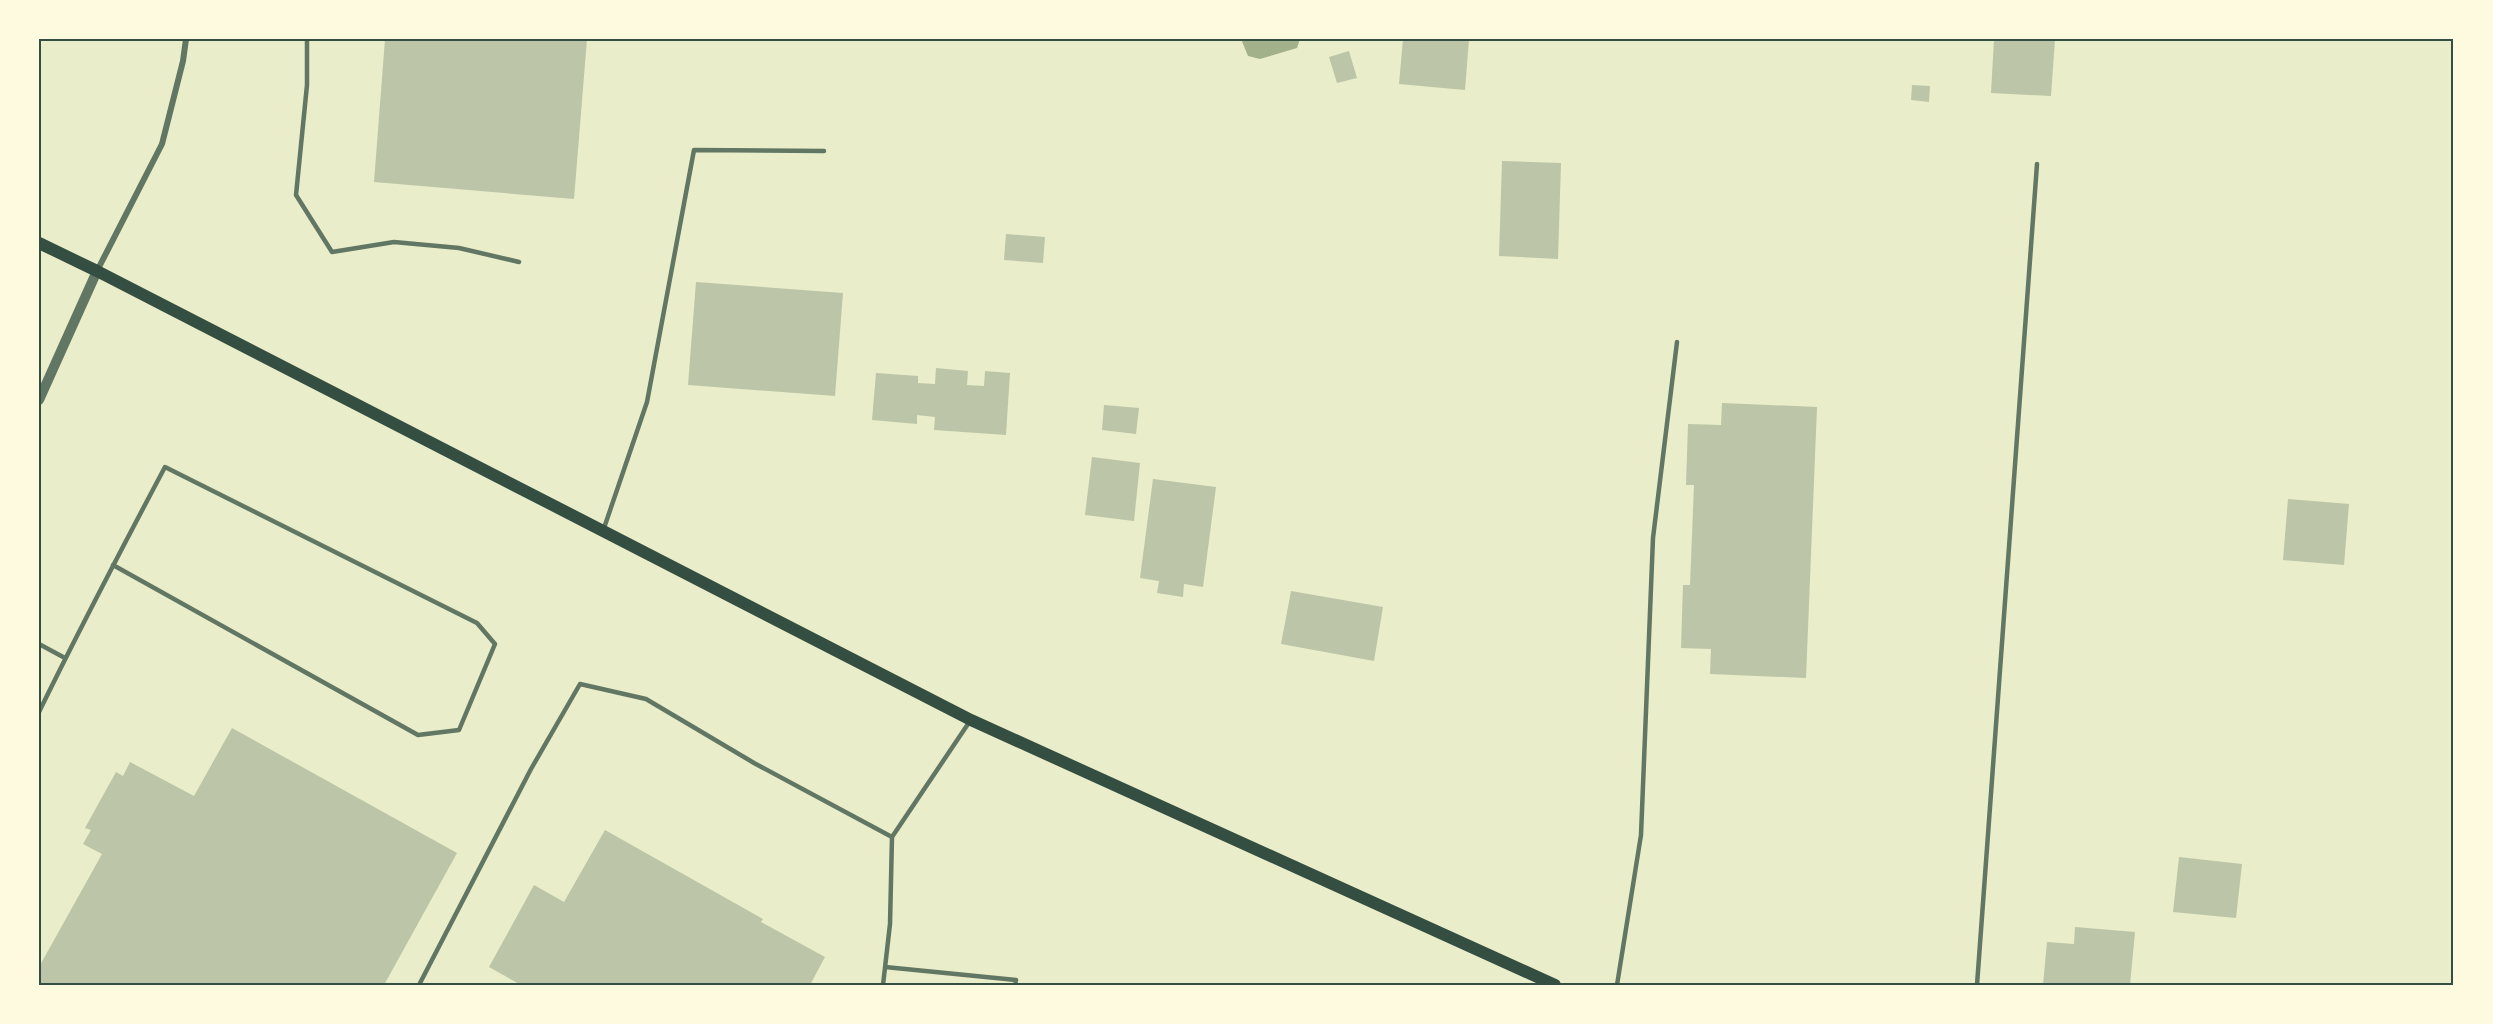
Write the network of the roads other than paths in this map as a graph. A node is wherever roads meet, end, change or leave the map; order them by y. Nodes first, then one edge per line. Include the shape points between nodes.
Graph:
1 (186, 39) edge
2 (307, 39) edge
3 (824, 151) dead end
4 (2037, 164) dead end
5 (39, 243) edge
6 (519, 262) dead end
7 (98, 271) junction
8 (1677, 342) dead end
9 (39, 400) edge
10 (603, 531) junction
11 (113, 566) junction
12 (39, 644) edge
13 (65, 658) junction
14 (39, 712) edge
15 (971, 720) junction
16 (892, 837) junction
17 (885, 967) junction
18 (419, 985) edge
19 (883, 985) edge
20 (1015, 985) edge
21 (1555, 985) edge
22 (1617, 985) edge
23 (1977, 985) edge

1 - 7 street via 162,144
2 - 6 lane via 307,85 296,195 332,252 394,242 459,248
3 - 10 lane via 694,150 647,402
4 - 23 lane
5 - 7 main road
7 - 9 street
7 - 10 main road
8 - 22 lane via 1653,538 1641,835
10 - 15 main road
11 - 11 lane via 165,467 477,623 495,644 459,730 418,735
11 - 13 lane
12 - 13 lane
13 - 14 lane
15 - 16 lane
15 - 21 main road
16 - 17 lane
16 - 18 lane via 646,699 580,684 531,768
17 - 19 lane
17 - 20 lane via 1016,980

